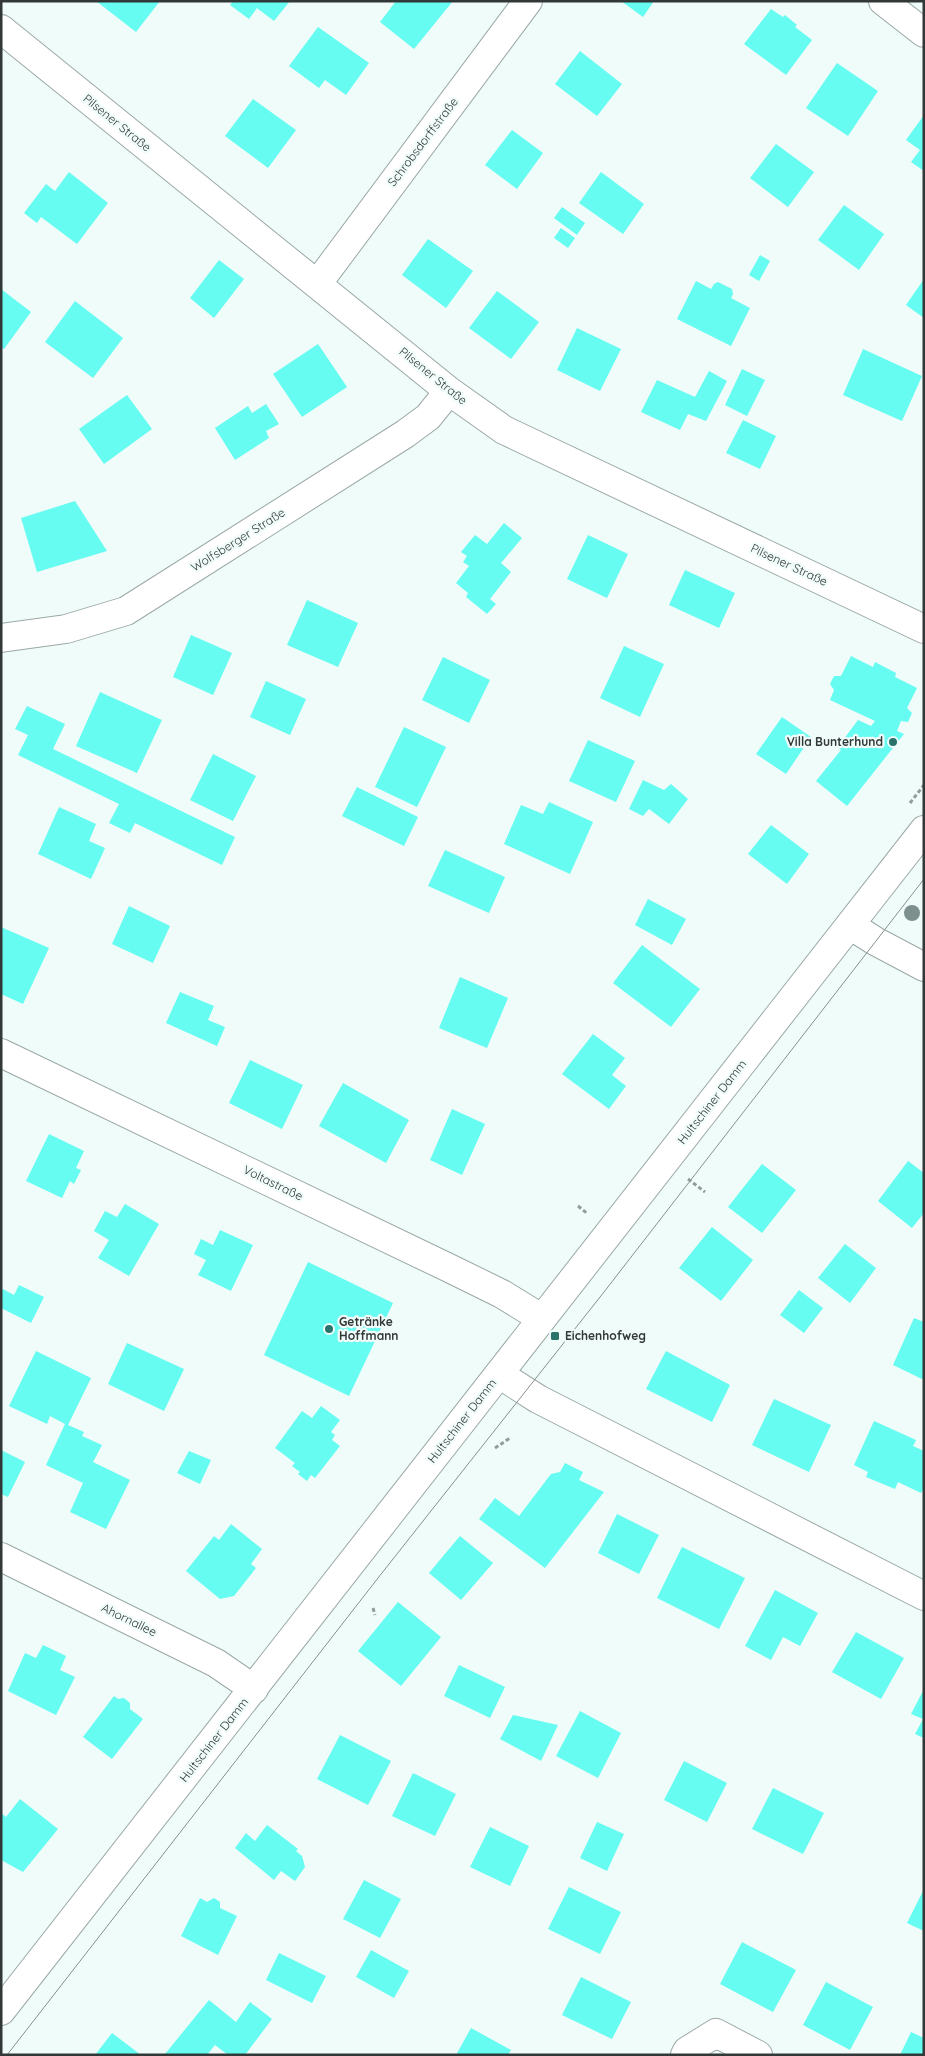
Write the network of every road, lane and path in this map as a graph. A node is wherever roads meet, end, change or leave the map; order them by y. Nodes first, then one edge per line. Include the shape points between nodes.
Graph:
1 (528, 1) edge
2 (882, 1) edge
3 (1, 29) edge
4 (924, 33) edge
5 (318, 283) junction
6 (449, 391) junction
7 (924, 629) edge
8 (1, 638) edge
9 (924, 830) edge
10 (850, 925) junction
11 (924, 967) edge
12 (1, 1053) edge
13 (686, 1177) dead end
14 (705, 1192) dead end
15 (541, 1318) junction
16 (498, 1374) junction
17 (510, 1438) dead end
18 (495, 1448) dead end
19 (1, 1557) edge
20 (924, 1596) edge
21 (373, 1608) dead end
22 (375, 1615) dead end
23 (254, 1690) junction
24 (1, 2011) edge
25 (684, 2055) edge
26 (758, 2055) edge

1 - 5 street, Schrobsdorffstraße
2 - 4 street
3 - 5 street, Pilsener Straße
5 - 6 street, Pilsener Straße
6 - 7 street, Pilsener Straße via 504,430
6 - 8 street, Wolfsberger Straße via 428,418 405,434 126,611 66,629
9 - 10 street, Hultschiner Damm
10 - 11 street
10 - 15 street, Hultschiner Damm
12 - 15 street, Voltastraße via 447,1267
13 - 14 path
15 - 16 street, Hultschiner Damm
16 - 20 street via 538,1399
16 - 23 street, Hultschiner Damm
17 - 18 path
19 - 23 street, Ahornallee via 216,1663
21 - 22 path
23 - 24 street, Hultschiner Damm
25 - 26 street via 716,2033

